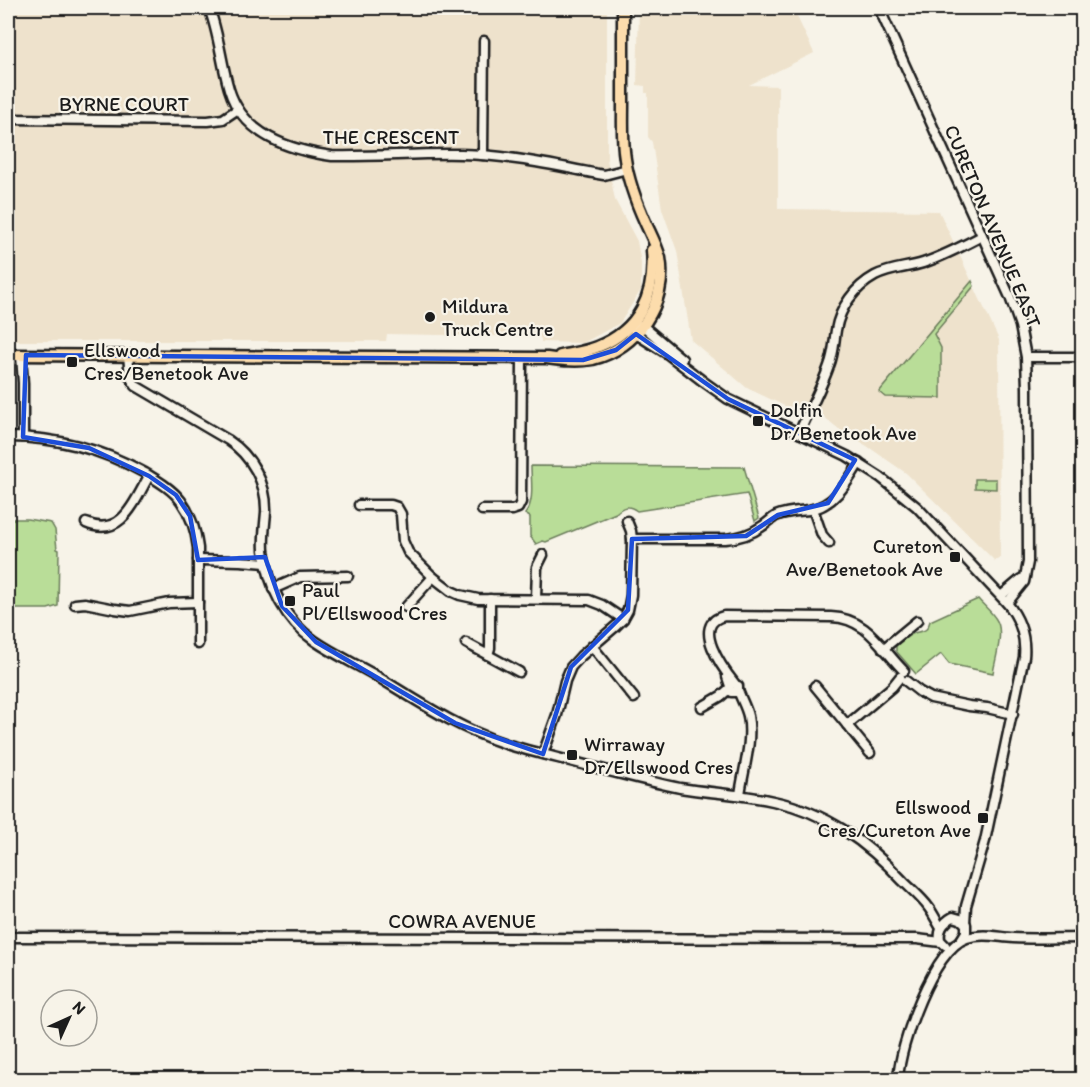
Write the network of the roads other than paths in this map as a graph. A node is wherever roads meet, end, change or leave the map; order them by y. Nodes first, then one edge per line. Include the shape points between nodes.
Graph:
1 (209, 8) edge
2 (623, 8) edge
3 (879, 8) edge
4 (484, 41) dead end
5 (238, 109) junction
6 (8, 120) edge
7 (483, 155) junction
8 (627, 169) junction
9 (982, 236) junction
10 (637, 328) junction
11 (8, 355) edge
12 (23, 355) junction
13 (129, 356) junction
14 (1026, 357) junction
15 (1083, 357) edge
16 (522, 358) junction
17 (799, 433) junction
18 (8, 437) edge
19 (23, 437) junction
20 (857, 462) junction
21 (149, 476) junction
22 (359, 505) dead end
23 (813, 509) junction
24 (482, 510) dead end
25 (627, 521) dead end
26 (86, 523) dead end
27 (632, 538) junction
28 (829, 543) dead end
29 (543, 555) dead end
30 (198, 560) junction
31 (266, 560) junction
32 (348, 576) dead end
33 (433, 577) junction
34 (273, 589) junction
35 (490, 598) junction
36 (536, 599) junction
37 (1004, 599) junction
38 (198, 602) junction
39 (75, 604) dead end
40 (406, 607) dead end
41 (623, 619) junction
42 (917, 621) dead end
43 (466, 643) dead end
44 (198, 644) dead end
45 (592, 646) junction
46 (883, 649) junction
47 (488, 655) junction
48 (519, 672) dead end
49 (904, 677) junction
50 (815, 686) dead end
51 (733, 689) junction
52 (634, 698) dead end
53 (702, 707) dead end
54 (1012, 716) junction
55 (846, 725) junction
56 (870, 753) dead end
57 (546, 755) junction
58 (742, 796) junction
59 (969, 895) junction
60 (930, 909) junction
61 (951, 918) junction
62 (965, 923) junction
63 (941, 930) junction
64 (993, 936) junction
65 (8, 937) edge
66 (1083, 938) edge
67 (917, 939) junction
68 (959, 942) junction
69 (942, 943) junction
70 (937, 967) junction
71 (897, 1080) edge

1 - 5 street, THE CRESCENT via 229,89
2 - 8 main road via 623,133
3 - 9 street, CURETON AVENUE EAST
4 - 7 street
5 - 6 street, BYRNE COURT via 208,121
5 - 7 street, THE CRESCENT via 253,127 271,139 313,153
7 - 8 street, THE CRESCENT via 604,175
8 - 10 main road via 652,250 652,277
9 - 14 street, CURETON AVENUE EAST via 1016,313
9 - 17 street via 924,262 882,272 853,294 840,316 829,366
10 - 16 main road via 596,347 547,358
10 - 17 street via 669,347 718,391
11 - 12 main road
12 - 13 main road
12 - 19 street
13 - 16 main road
13 - 31 street via 130,377 139,389 235,445 250,461 260,479 265,501
14 - 15 street
14 - 37 street, CURETON AVENUE EAST via 1028,562 1025,575
16 - 24 street via 521,502 512,510
17 - 20 street
18 - 19 street
19 - 21 street via 89,448
20 - 23 street via 837,494
20 - 37 street via 907,498
21 - 26 street via 119,522 102,527
21 - 30 street via 176,495 190,516 195,526
22 - 33 street via 391,504 399,508 406,548
23 - 27 street via 778,515 738,538
23 - 28 street
25 - 27 street
27 - 41 street via 631,595
29 - 36 street via 537,567
30 - 31 street
30 - 38 street
31 - 34 street
32 - 34 street via 300,577
33 - 35 street via 460,595
33 - 40 street
34 - 57 street via 289,617 316,642 446,719 487,737
35 - 36 street
35 - 47 street
36 - 41 street via 589,600
37 - 54 street via 1017,617 1025,641
38 - 39 street via 130,611
38 - 44 street
41 - 45 street
42 - 46 street
43 - 47 street
45 - 52 street
45 - 57 street via 571,667
46 - 49 street
46 - 51 street via 862,626 848,619 724,616 714,620 710,629 711,646
47 - 48 street
49 - 54 street via 931,698
49 - 55 street
50 - 55 street
51 - 53 street
51 - 58 street via 747,710 750,725
54 - 59 street
55 - 56 street
57 - 58 street via 671,786
58 - 60 street via 803,809 847,831 877,855
59 - 61 street
59 - 62 street
60 - 61 street
60 - 63 street
61 - 62 street via 958,917
61 - 63 street
62 - 64 street
62 - 68 street via 966,932
63 - 67 street
63 - 69 street
64 - 66 street
64 - 68 street via 975,936
65 - 67 street, COWRA AVENUE
67 - 69 street
68 - 69 street via 951,946
68 - 70 street
69 - 70 street
70 - 71 street via 911,1021

